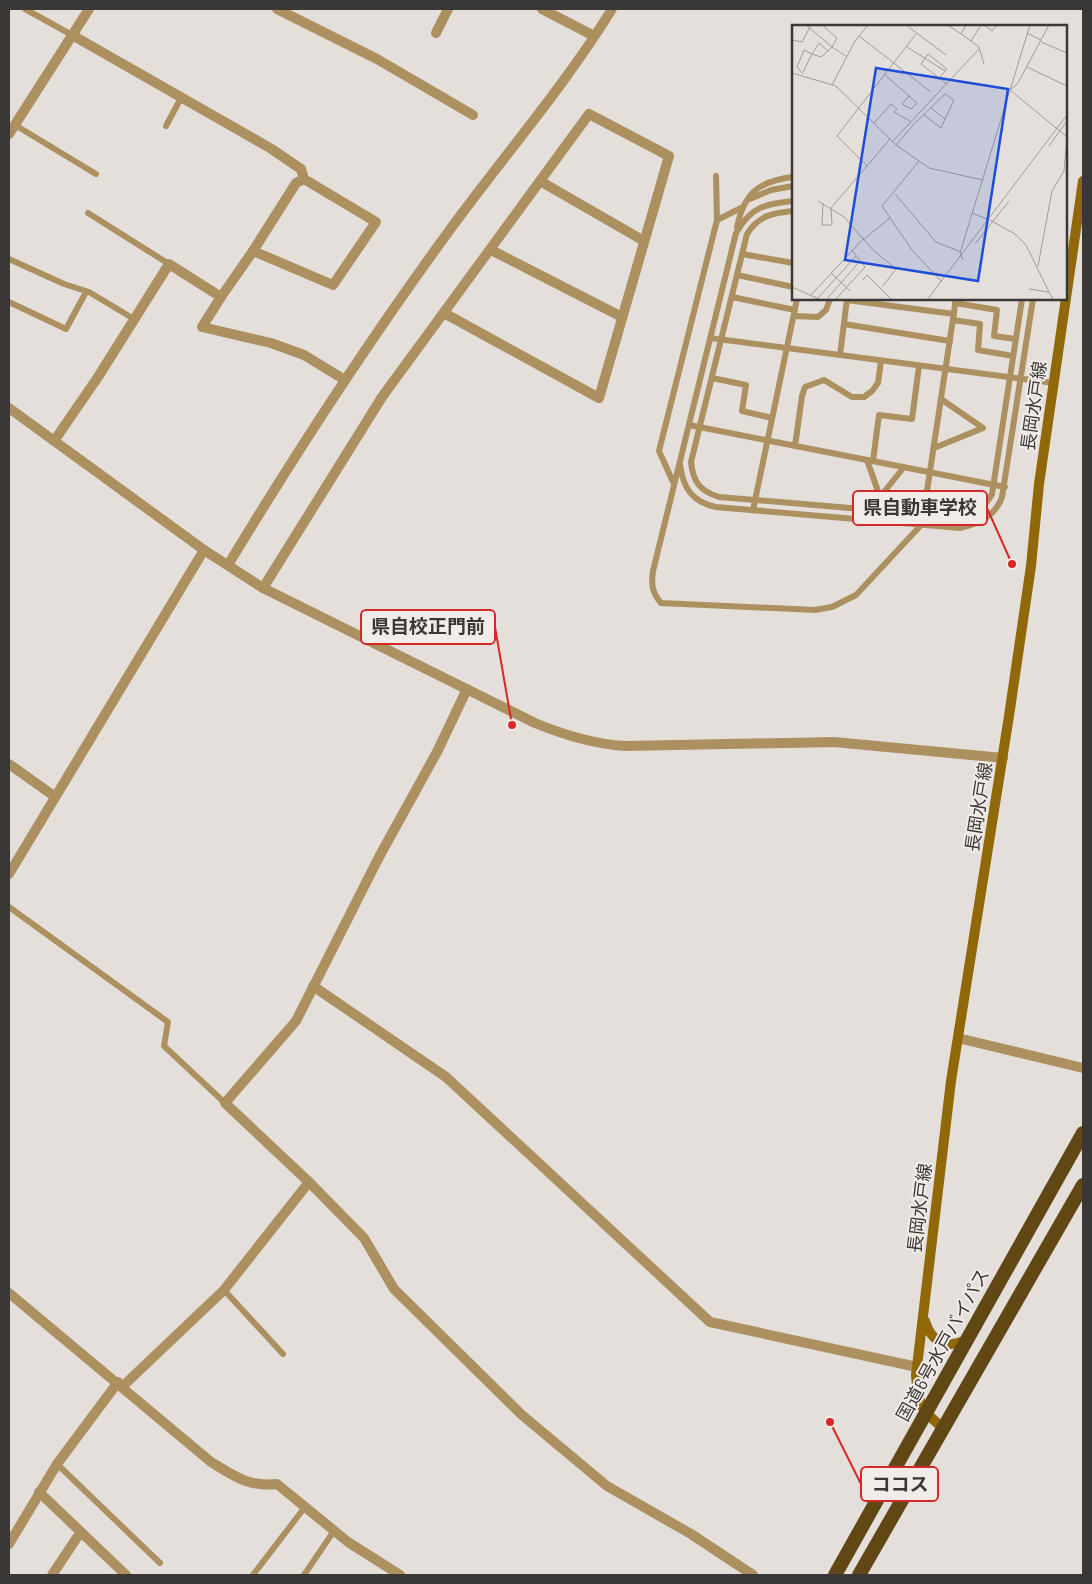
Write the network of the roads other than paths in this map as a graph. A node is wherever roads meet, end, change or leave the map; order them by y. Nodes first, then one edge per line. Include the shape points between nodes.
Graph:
1 (25, 9) edge
2 (89, 9) edge
3 (277, 9) edge
4 (448, 9) edge
5 (542, 9) edge
6 (612, 9) edge
7 (436, 34) dead end
8 (72, 36) junction
9 (594, 36) junction
10 (182, 96) junction
11 (473, 116) dead end
12 (15, 125) junction
13 (166, 126) dead end
14 (9, 134) edge
15 (96, 174) dead end
16 (716, 176) dead end
17 (792, 178) edge
18 (304, 179) junction
19 (540, 181) junction
20 (1083, 181) edge
21 (792, 186) edge
22 (744, 201) junction
23 (792, 201) edge
24 (741, 208) junction
25 (792, 212) edge
26 (88, 213) dead end
27 (717, 220) junction
28 (736, 234) junction
29 (644, 241) junction
30 (491, 250) junction
31 (253, 251) junction
32 (742, 254) junction
33 (9, 259) edge
34 (792, 263) edge
35 (169, 264) junction
36 (737, 275) junction
37 (792, 287) edge
38 (86, 292) junction
39 (1067, 292) edge
40 (732, 297) junction
41 (220, 298) junction
42 (797, 300) edge
43 (830, 300) edge
44 (847, 300) edge
45 (853, 300) edge
46 (1022, 300) edge
47 (1033, 300) edge
48 (1066, 300) edge
49 (956, 301) edge
50 (9, 302) edge
51 (444, 313) junction
52 (794, 313) junction
53 (622, 317) junction
54 (953, 317) junction
55 (134, 320) junction
56 (844, 324) junction
57 (710, 338) junction
58 (1016, 339) junction
59 (721, 340) junction
60 (950, 341) junction
61 (787, 348) junction
62 (840, 355) junction
63 (1013, 356) junction
64 (881, 361) junction
65 (919, 366) junction
66 (945, 369) junction
67 (1010, 377) junction
68 (712, 378) junction
69 (1022, 379) junction
70 (345, 380) junction
71 (1054, 382) junction
72 (941, 399) junction
73 (9, 408) edge
74 (772, 418) junction
75 (689, 425) junction
76 (700, 427) junction
77 (768, 440) junction
78 (54, 441) junction
79 (795, 446) junction
80 (934, 448) junction
81 (870, 460) junction
82 (679, 461) junction
83 (904, 467) junction
84 (930, 472) junction
85 (674, 484) junction
86 (993, 485) junction
87 (1005, 487) junction
88 (755, 500) junction
89 (753, 510) junction
90 (924, 513) junction
91 (922, 524) junction
92 (204, 550) junction
93 (228, 565) junction
94 (263, 588) junction
95 (467, 689) junction
96 (1003, 758) junction
97 (9, 764) edge
98 (54, 796) junction
99 (9, 874) edge
100 (9, 908) edge
101 (313, 986) junction
102 (958, 1038) junction
103 (1083, 1068) edge
104 (225, 1103) junction
105 (1083, 1133) edge
106 (309, 1182) junction
107 (1083, 1185) edge
108 (224, 1290) junction
109 (9, 1293) edge
110 (924, 1315) junction
111 (968, 1338) junction
112 (283, 1354) dead end
113 (917, 1367) junction
114 (120, 1384) junction
115 (925, 1414) junction
116 (944, 1429) junction
117 (57, 1464) junction
118 (39, 1492) junction
119 (305, 1507) junction
120 (334, 1531) junction
121 (80, 1533) junction
122 (9, 1544) edge
123 (160, 1563) dead end
124 (123, 1574) edge
125 (52, 1575) edge
126 (253, 1575) edge
127 (304, 1575) edge
128 (400, 1575) edge
129 (753, 1575) edge
130 (835, 1575) edge
131 (859, 1575) edge

1 - 8 lane
2 - 8 street
3 - 11 street via 377,59
4 - 7 street
5 - 9 street
6 - 9 street
8 - 10 street
8 - 12 street
9 - 70 street via 385,320
10 - 13 lane
10 - 18 street via 301,169
12 - 14 street
12 - 15 lane
16 - 27 lane
17 - 22 lane via 768,181
18 - 31 street via 296,183
18 - 31 street via 376,222 333,285
19 - 29 street
19 - 29 street via 589,114 669,156
19 - 30 street
20 - 39 main road, 長岡水戸線
21 - 22 lane via 770,190
22 - 24 lane
23 - 28 lane via 760,207 749,214
24 - 27 lane
24 - 28 lane
25 - 32 lane via 760,218 747,234
26 - 35 lane
27 - 85 lane via 658,451
28 - 57 lane
29 - 53 street
30 - 51 street
30 - 53 street
31 - 41 street
32 - 34 lane
32 - 36 lane
33 - 38 lane
35 - 41 street
35 - 55 street
36 - 37 lane
36 - 40 lane
38 - 50 lane via 66,329
38 - 55 lane
40 - 52 lane
40 - 59 lane
41 - 70 street via 202,327 271,343 304,355
42 - 52 lane
43 - 52 lane via 826,310 818,317
44 - 56 lane
45 - 54 lane
46 - 58 lane
47 - 69 lane
48 - 71 main road, 長岡水戸線
49 - 54 lane
49 - 58 lane via 997,310 994,336
51 - 53 street via 599,398
51 - 94 street via 382,397
52 - 61 lane
54 - 60 lane
54 - 63 lane via 980,324 978,350
55 - 78 street
56 - 60 lane
56 - 62 lane
57 - 59 lane
57 - 75 lane
58 - 63 lane
59 - 61 lane
59 - 68 lane
60 - 66 lane
61 - 62 lane
61 - 74 lane
62 - 64 lane
63 - 67 lane
64 - 65 lane
64 - 79 lane via 878,383 864,397 852,397 824,380 806,387
65 - 66 lane
65 - 81 lane via 912,419 879,415
66 - 67 lane
66 - 72 lane
67 - 69 lane
67 - 86 lane
68 - 74 lane via 746,386 742,411
68 - 76 lane
69 - 71 lane
69 - 87 lane
70 - 93 street
71 - 96 main road, 長岡水戸線
72 - 80 lane
72 - 80 lane via 983,428
73 - 78 street
74 - 77 lane
75 - 76 lane
75 - 82 lane
76 - 77 lane
76 - 88 lane via 691,462 692,477 698,486 719,497
77 - 79 lane
77 - 88 lane
78 - 92 street
79 - 81 lane
80 - 84 lane
81 - 83 lane
81 - 83 lane via 880,498
82 - 85 lane
82 - 89 lane via 686,489 704,505
83 - 84 lane
84 - 86 lane
84 - 90 lane
85 - 91 lane via 651,584 661,603 815,610 832,607 856,595
86 - 87 lane
86 - 90 lane via 988,502 969,515 957,517
87 - 91 lane via 998,507 970,526
88 - 89 lane
88 - 90 lane
89 - 91 lane
90 - 91 lane
92 - 93 street
92 - 98 street
93 - 94 street
94 - 95 street
95 - 96 street via 534,723 604,744 692,746 834,742
95 - 101 street
96 - 102 main road, 長岡水戸線
97 - 98 street
98 - 99 street
100 - 104 lane via 168,1022 164,1046
101 - 104 street via 296,1021
101 - 113 street via 446,1077 710,1322
102 - 103 street
102 - 110 main road, 長岡水戸線
104 - 106 street
105 - 111 highway, 国道6号水戸バイパス
106 - 108 street
106 - 129 street via 364,1238 394,1289 522,1415 607,1486 692,1534
107 - 116 highway
108 - 112 lane
108 - 114 street
109 - 114 street
110 - 111 main road via 930,1333 947,1344 956,1345
110 - 113 main road, 長岡水戸線
111 - 115 highway, 国道6号水戸バイパス
113 - 115 main road, 長岡水戸線 via 918,1393
114 - 117 street
114 - 119 street via 211,1462 240,1480 259,1486 277,1484
115 - 116 main road
115 - 130 highway, 国道6号水戸バイパス
116 - 131 highway
117 - 118 street
117 - 123 lane
118 - 121 street
118 - 122 street
119 - 120 street
119 - 126 lane
120 - 127 lane
120 - 128 street
121 - 124 street
121 - 125 street

